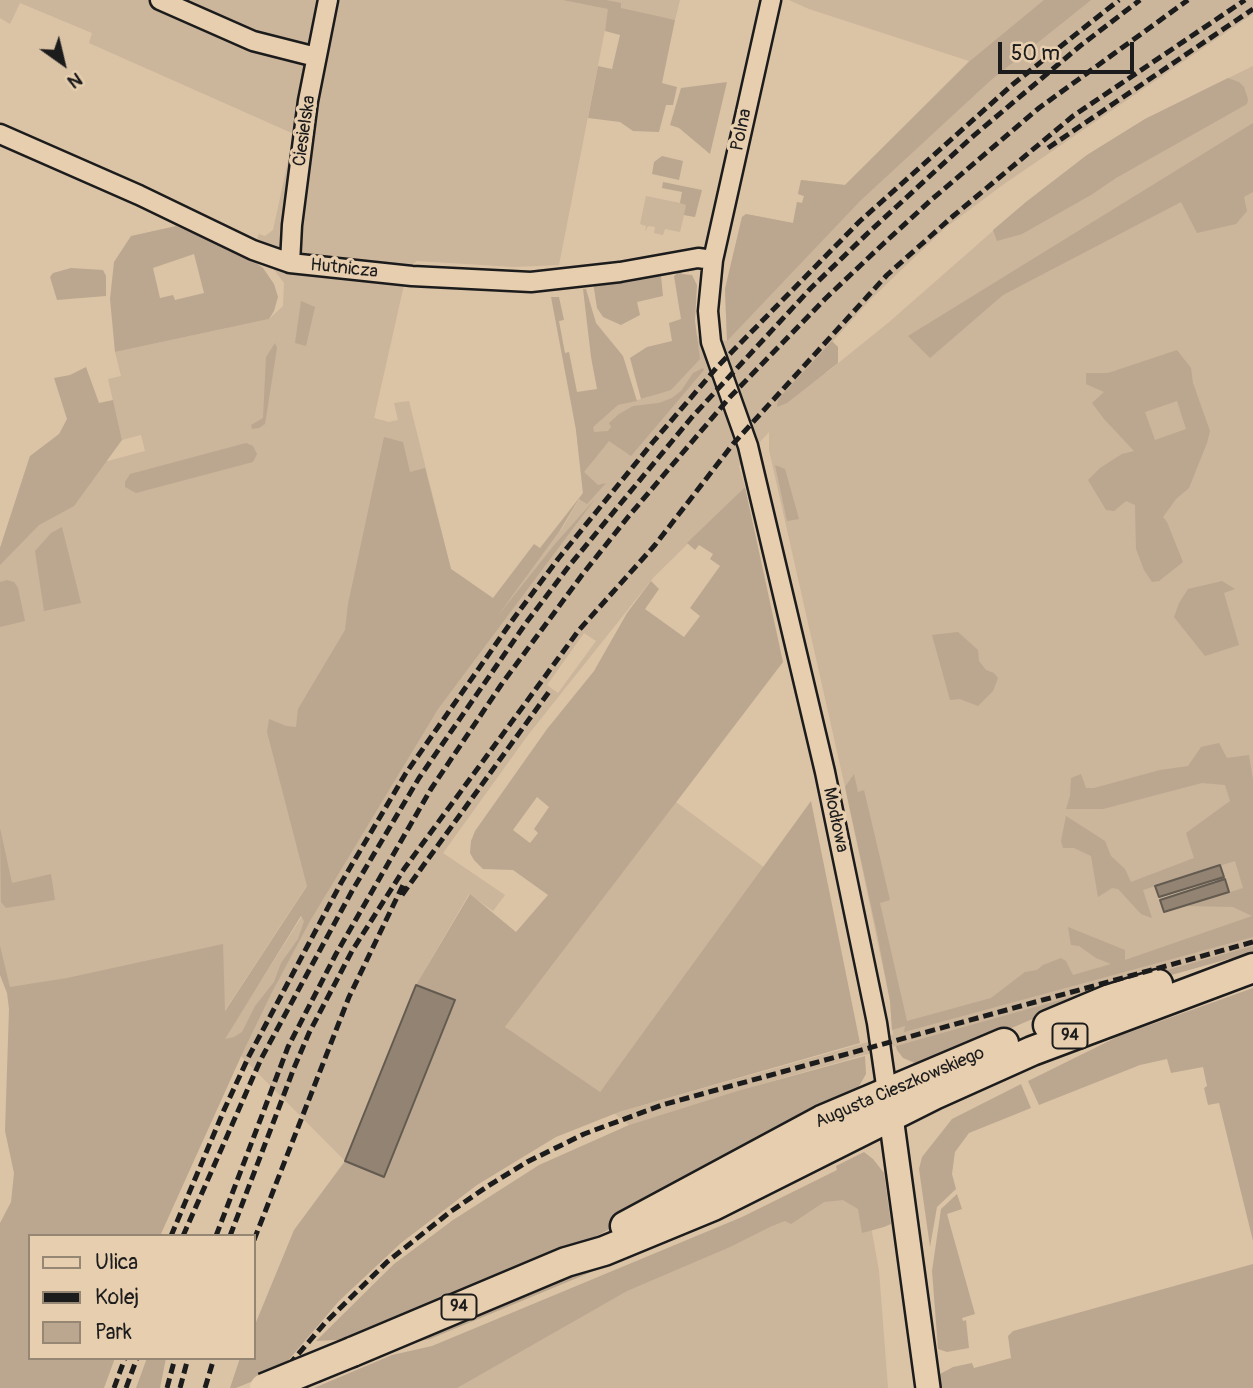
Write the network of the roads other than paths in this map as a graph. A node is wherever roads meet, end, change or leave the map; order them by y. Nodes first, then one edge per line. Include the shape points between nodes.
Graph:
1 (160, 0) edge
2 (328, 0) edge
3 (771, 0) edge
4 (316, 57) junction
5 (0, 134) edge
6 (713, 260) junction
7 (290, 263) junction
8 (1253, 958) edge
9 (1253, 968) edge
10 (889, 1104) junction
11 (264, 1388) edge
12 (928, 1388) edge

1 - 4 street via 253,41
2 - 4 street, Ciesielska
3 - 6 street, Polna
4 - 7 street, Ciesielska
5 - 7 street, Hutnicza
6 - 7 street, Hutnicza via 698,258 531,282
6 - 10 street, Modłowa via 710,342 748,446 825,772 877,1023
8 - 10 main road, Augusta Cieszkowskiego / 94 via 1110,999
9 - 10 main road, Augusta Cieszkowskiego / 94
10 - 11 main road, Augusta Cieszkowskiego / 94, bridge via 713,1206
10 - 12 street, Modłowa

